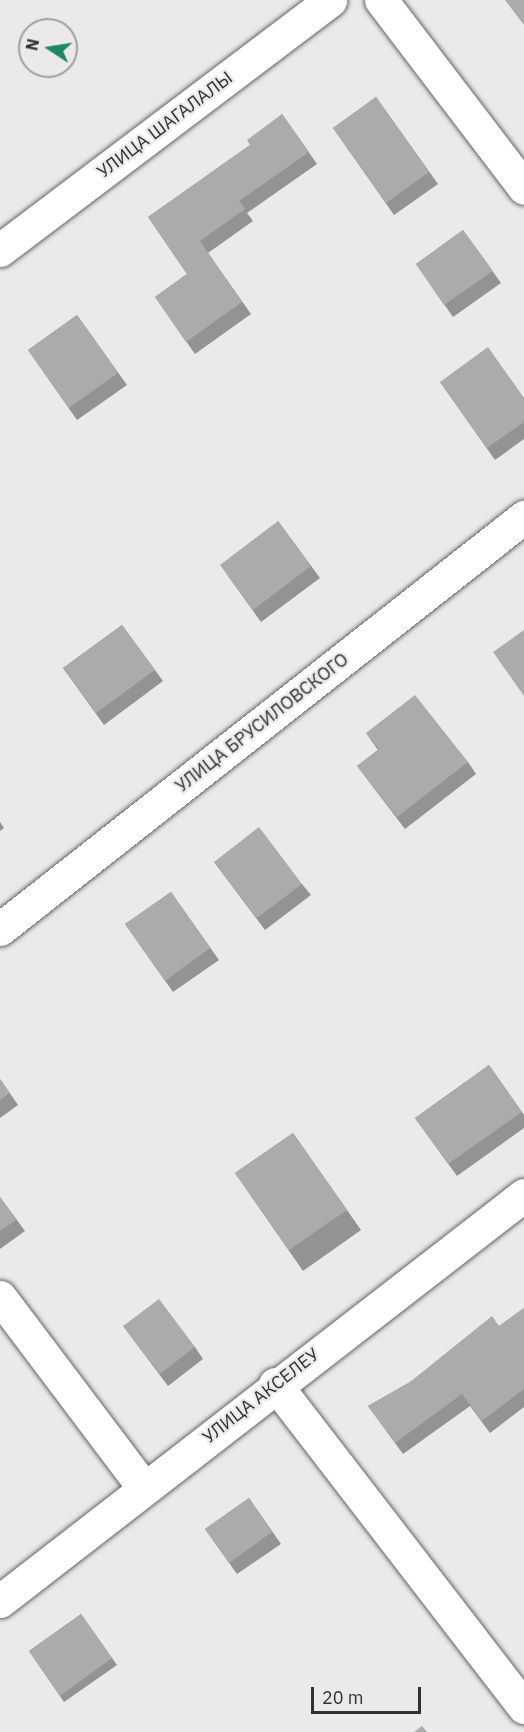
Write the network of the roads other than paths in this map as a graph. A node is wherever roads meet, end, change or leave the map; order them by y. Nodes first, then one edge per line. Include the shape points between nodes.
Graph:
1 (330, 0) edge
2 (381, 0) edge
3 (524, 188) edge
4 (0, 250) edge
5 (524, 516) edge
6 (0, 929) edge
7 (524, 1195) edge
8 (0, 1297) edge
9 (275, 1384) junction
10 (144, 1488) junction
11 (0, 1601) edge
12 (524, 1707) edge

1 - 4 street, УЛИЦА ШАГАЛАЛЫ
2 - 3 street
5 - 6 street, УЛИЦА БРУСИЛОВСКОГО
7 - 9 street, УЛИЦА АКСЕЛЕУ
8 - 10 street
9 - 10 street, УЛИЦА АКСЕЛЕУ
9 - 12 street
10 - 11 street, УЛИЦА АКСЕЛЕУ

